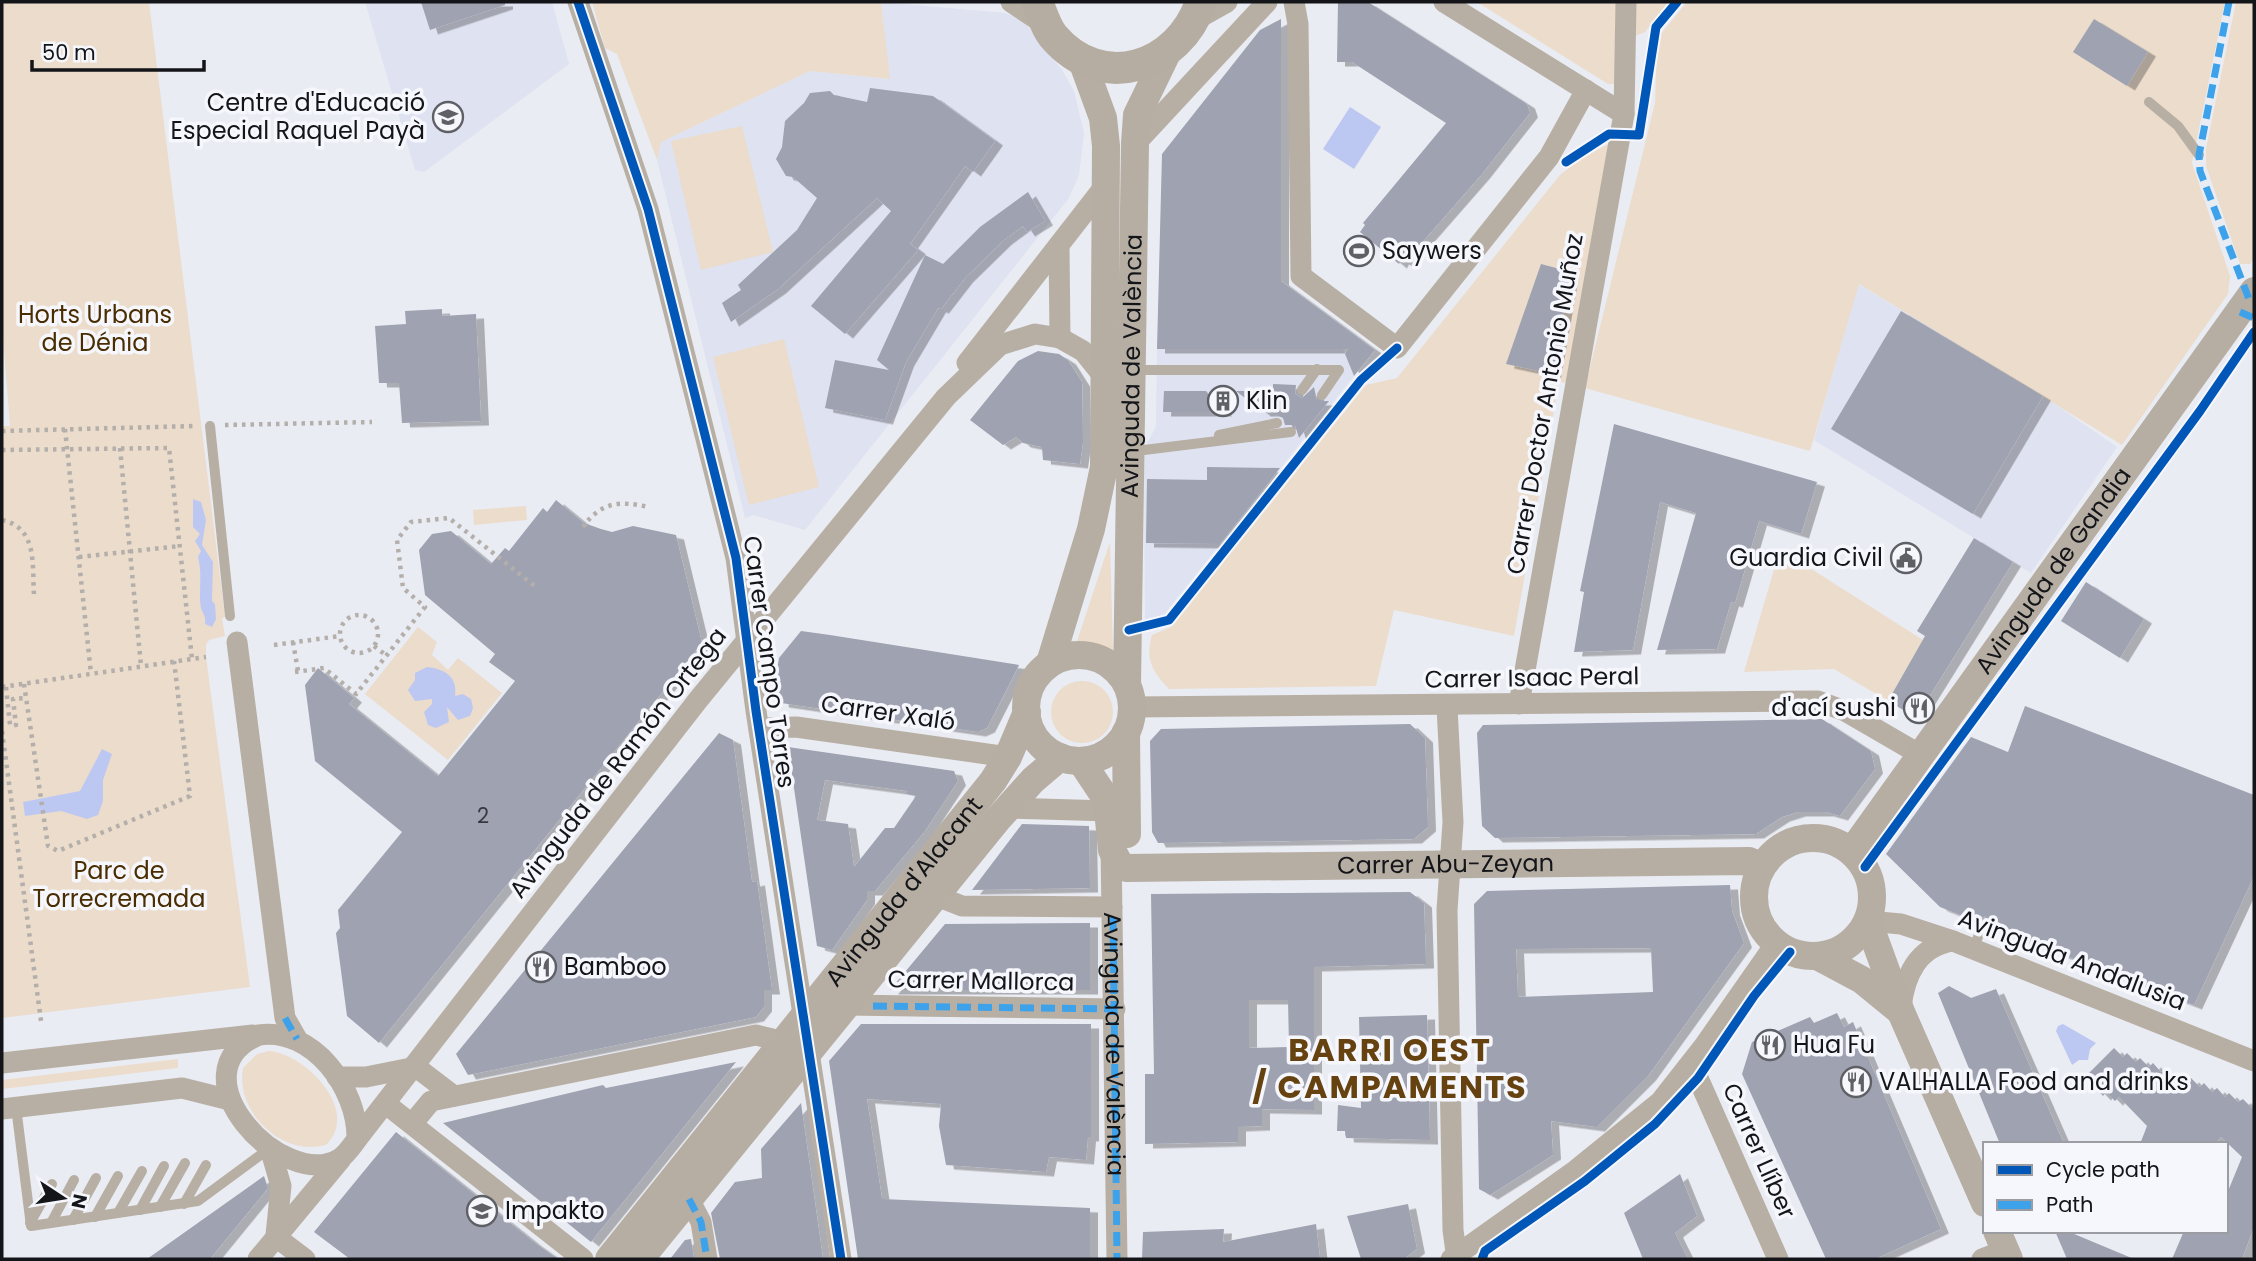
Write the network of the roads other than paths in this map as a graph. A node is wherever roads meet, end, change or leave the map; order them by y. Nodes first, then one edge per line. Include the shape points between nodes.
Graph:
1 (578, 2) edge
2 (1012, 2) edge
3 (1227, 2) edge
4 (1267, 2) edge
5 (1294, 2) edge
6 (1444, 2) edge
7 (1626, 2) edge
8 (1198, 11) edge
9 (1042, 14) edge
10 (1167, 52) junction
11 (1081, 58) junction
12 (1586, 90) junction
13 (2149, 102) dead end
14 (1624, 114) junction
15 (1135, 144) junction
16 (2199, 155) dead end
17 (1108, 182) junction
18 (1059, 245) junction
19 (2252, 295) edge
20 (1060, 338) junction
21 (1317, 369) junction
22 (1133, 370) junction
23 (1104, 377) junction
24 (1302, 390) dead end
25 (1322, 395) dead end
26 (946, 397) junction
27 (1277, 423) dead end
28 (211, 426) road end
29 (1291, 432) dead end
30 (1138, 449) junction
31 (230, 616) dead end
32 (746, 641) junction
33 (237, 642) dead end
34 (1050, 663) junction
35 (1519, 704) junction
36 (1447, 706) junction
37 (1129, 708) junction
38 (1027, 712) junction
39 (759, 728) junction
40 (1919, 754) junction
41 (1008, 757) junction
42 (1071, 759) junction
43 (1008, 808) junction
44 (1110, 820) junction
45 (1852, 851) junction
46 (1449, 864) junction
47 (1762, 867) junction
48 (1127, 868) junction
49 (934, 895) junction
50 (1112, 907) junction
51 (1868, 921) junction
52 (1983, 924) dead end
53 (1953, 942) junction
54 (1776, 943) junction
55 (1973, 950) junction
56 (1817, 956) junction
57 (846, 1005) junction
58 (1115, 1009) junction
59 (1900, 1010) junction
60 (803, 1020) junction
61 (259, 1035) junction
62 (297, 1039) junction
63 (797, 1047) junction
64 (2254, 1061) edge
65 (2, 1063) edge
66 (416, 1066) junction
67 (1687, 1068) junction
68 (337, 1077) junction
69 (454, 1097) junction
70 (230, 1100) junction
71 (386, 1104) junction
72 (9, 1108) edge
73 (412, 1125) junction
74 (357, 1139) junction
75 (270, 1148) junction
76 (341, 1159) junction
77 (185, 1163) dead end
78 (206, 1165) dead end
79 (164, 1166) dead end
80 (142, 1171) dead end
81 (118, 1176) dead end
82 (96, 1178) dead end
83 (74, 1180) dead end
84 (52, 1184) dead end
85 (1983, 1198) edge
86 (689, 1199) junction
87 (184, 1204) junction
88 (160, 1207) junction
89 (140, 1210) junction
90 (118, 1213) junction
91 (95, 1217) junction
92 (74, 1220) junction
93 (30, 1223) junction
94 (51, 1223) junction
95 (276, 1237) junction
96 (1454, 1258) edge
97 (258, 1259) edge
98 (304, 1259) edge
99 (583, 1259) edge
100 (609, 1259) edge
101 (640, 1259) edge
102 (707, 1259) edge
103 (841, 1259) edge
104 (1117, 1259) edge
105 (1777, 1259) edge

1 - 32 street, Carrer Campo Torres via 649,209 725,505
2 - 9 street
3 - 8 street
4 - 15 street
5 - 12 street via 1301,276 1397,348 1549,157
6 - 12 street
7 - 14 street, Carrer Doctor Antonio Muñoz
8 - 10 main road via 1184,38
9 - 11 main road via 1066,48
10 - 11 main road via 1125,68
10 - 15 main road, Avinguda de València via 1137,115
11 - 17 main road, Avinguda de València via 1102,118
12 - 14 street
13 - 16 lane via 2178,127
14 - 35 street, Carrer Doctor Antonio Muñoz
15 - 22 main road, Avinguda de València
17 - 18 street, Avinguda de Ramón Ortega
17 - 23 main road, Avinguda de València
18 - 20 street
18 - 26 street, Avinguda de Ramón Ortega via 973,353
19 - 40 main road, Avinguda de Gandia
20 - 23 street via 1083,351
20 - 26 street, Avinguda de Ramón Ortega via 1035,334 1000,345
21 - 22 lane
21 - 24 lane
21 - 25 lane via 1339,370
22 - 30 main road, Avinguda de València
23 - 34 main road, Avinguda de València via 1100,491
26 - 32 street, Avinguda de Ramón Ortega
27 - 30 lane
28 - 31 lane
29 - 30 lane
30 - 37 main road, Avinguda de València
32 - 39 street, Carrer Campo Torres
32 - 66 street, Avinguda de Ramón Ortega
33 - 62 street via 285,1018
34 - 37 main road via 1078,654 1093,656 1118,672
34 - 38 main road via 1032,685
35 - 36 street, Carrer Isaac Peral
35 - 40 street, Carrer Isaac Peral via 1818,701
36 - 37 street, Carrer Isaac Peral
36 - 46 street via 1453,822
37 - 42 main road via 1108,753
37 - 48 main road, Avinguda de València
38 - 41 main road, Avinguda d'Alacant
38 - 42 main road via 1037,740
39 - 41 street, Carrer Xaló via 796,727
39 - 60 street, Carrer Campo Torres
40 - 45 main road, Avinguda de Gandia
41 - 60 main road, Avinguda d'Alacant
42 - 43 main road, Avinguda d'Alacant via 1044,769
42 - 44 main road, Avinguda de València via 1104,792
43 - 44 street
43 - 49 main road, Avinguda d'Alacant
44 - 48 main road, Avinguda de València via 1114,857
44 - 50 street, Avinguda de València
45 - 47 main road via 1820,837 1801,838 1769,856
45 - 51 main road via 1872,884
46 - 47 main road, Carrer Abu-Zeyan via 1749,861
46 - 48 main road, Carrer Abu-Zeyan
46 - 96 street
47 - 54 main road via 1754,891 1755,909 1762,927
49 - 50 street via 962,906
49 - 57 main road, Avinguda d'Alacant
50 - 58 street, Avinguda de València
51 - 53 street, Avinguda Andalusia via 1901,925
51 - 56 main road via 1847,946
51 - 59 main road
52 - 55 lane
53 - 55 street, Avinguda Andalusia
53 - 59 street via 1927,951 1907,974
54 - 56 main road via 1790,952
54 - 67 street
55 - 64 street, Avinguda Andalusia
56 - 59 main road via 1862,980
57 - 58 street, Carrer Mallorca
57 - 63 main road, Avinguda d'Alacant
58 - 104 street, Avinguda de València
59 - 85 main road
60 - 63 main road, Avinguda d'Alacant
61 - 62 street
61 - 65 street
61 - 70 street via 242,1043 231,1058 226,1079
62 - 68 street
63 - 69 street via 756,1035
63 - 86 main road, Avinguda d'Alacant
63 - 100 main road, Avinguda d'Alacant
63 - 103 street
66 - 68 street via 366,1077
66 - 69 street
66 - 71 street, Avinguda de Ramón Ortega
67 - 96 street via 1660,1102 1628,1130
67 - 105 street, Carrer Llíber via 1699,1078
68 - 74 street via 353,1106
69 - 73 street via 431,1101
70 - 72 street via 182,1088
70 - 75 street via 242,1120
71 - 73 street
71 - 74 street, Avinguda de Ramón Ortega
72 - 93 lane
73 - 99 street
74 - 76 street
75 - 76 street via 316,1164
75 - 87 lane via 198,1201
75 - 95 street via 281,1186
76 - 95 street
77 - 88 lane
78 - 87 lane
79 - 89 lane
80 - 90 lane
81 - 91 lane
82 - 92 lane
83 - 94 lane
84 - 93 lane
86 - 101 main road, Avinguda d'Alacant
86 - 102 street via 701,1222
87 - 88 lane
88 - 89 lane
89 - 90 lane
90 - 91 lane
91 - 92 lane
92 - 94 lane
93 - 94 lane
95 - 97 street
95 - 98 street

